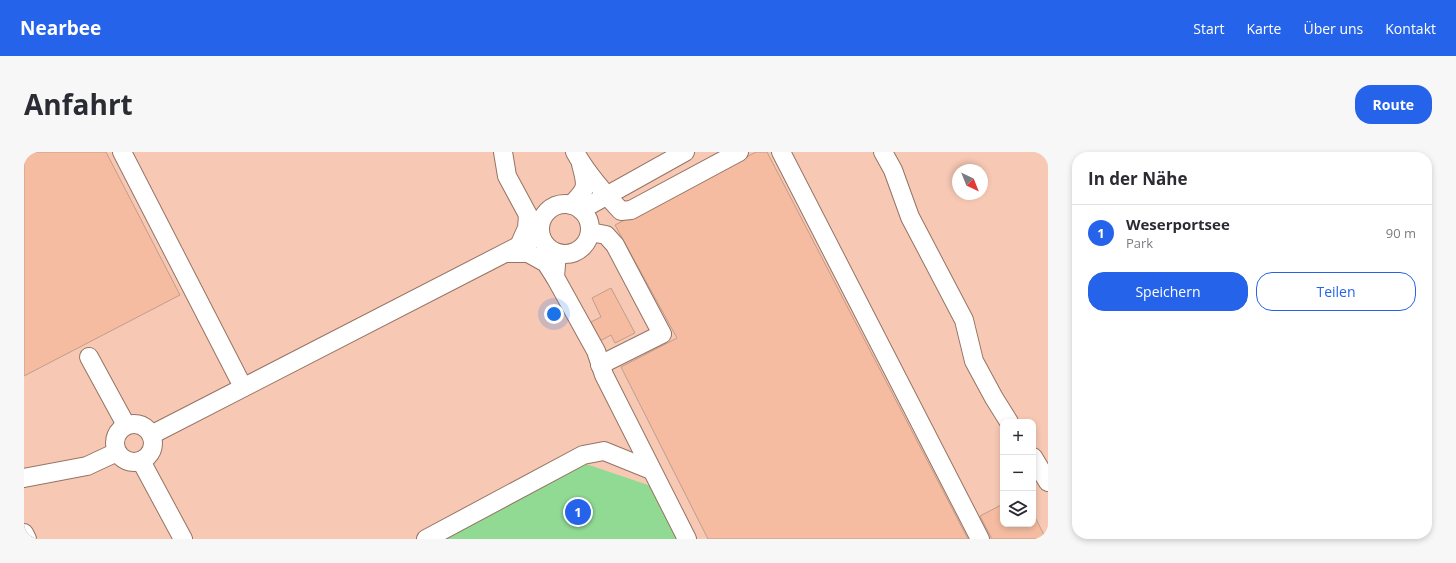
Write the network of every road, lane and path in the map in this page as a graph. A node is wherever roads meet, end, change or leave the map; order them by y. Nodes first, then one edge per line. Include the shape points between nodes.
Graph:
1 (122, 152) edge
2 (503, 152) edge
3 (685, 152) edge
4 (739, 152) edge
5 (781, 152) edge
6 (883, 152) edge
7 (578, 158) edge
8 (606, 195) junction
9 (576, 207) junction
10 (540, 229) junction
11 (590, 232) junction
12 (512, 249) junction
13 (557, 253) junction
14 (554, 278) junction
15 (89, 357) dead end
16 (600, 365) junction
17 (243, 387) junction
18 (1007, 419) edge
19 (126, 425) junction
20 (151, 435) junction
21 (117, 452) junction
22 (141, 461) junction
23 (1036, 462) edge
24 (651, 470) junction
25 (24, 478) edge
26 (1048, 482) edge
27 (24, 533) edge
28 (27, 539) edge
29 (183, 539) edge
30 (426, 539) edge
31 (687, 539) edge
32 (980, 539) edge

1 - 17 lane
2 - 10 lane
2 - 12 lane via 507,176 528,215 527,228
3 - 8 lane
4 - 8 lane via 631,210 621,211
5 - 32 lane
6 - 18 lane via 893,170 910,217 964,320 974,361
7 - 8 lane
7 - 9 lane via 586,182
8 - 9 lane
9 - 10 lane via 563,204 549,210
9 - 11 lane via 587,216
10 - 12 lane
10 - 13 lane via 544,243
11 - 13 lane via 588,240 579,251 564,255
11 - 16 lane via 606,235 615,245 662,334
12 - 14 lane via 528,253 546,263
12 - 17 lane
13 - 14 lane
14 - 16 lane via 596,351
15 - 19 lane
16 - 24 lane
17 - 20 lane
19 - 20 lane via 143,426
19 - 21 lane via 115,440
20 - 22 lane via 153,447
21 - 22 lane via 120,457 130,462
21 - 25 lane via 87,466
22 - 29 lane
23 - 26 lane
24 - 30 lane via 604,451 583,455
24 - 31 lane
27 - 28 lane

